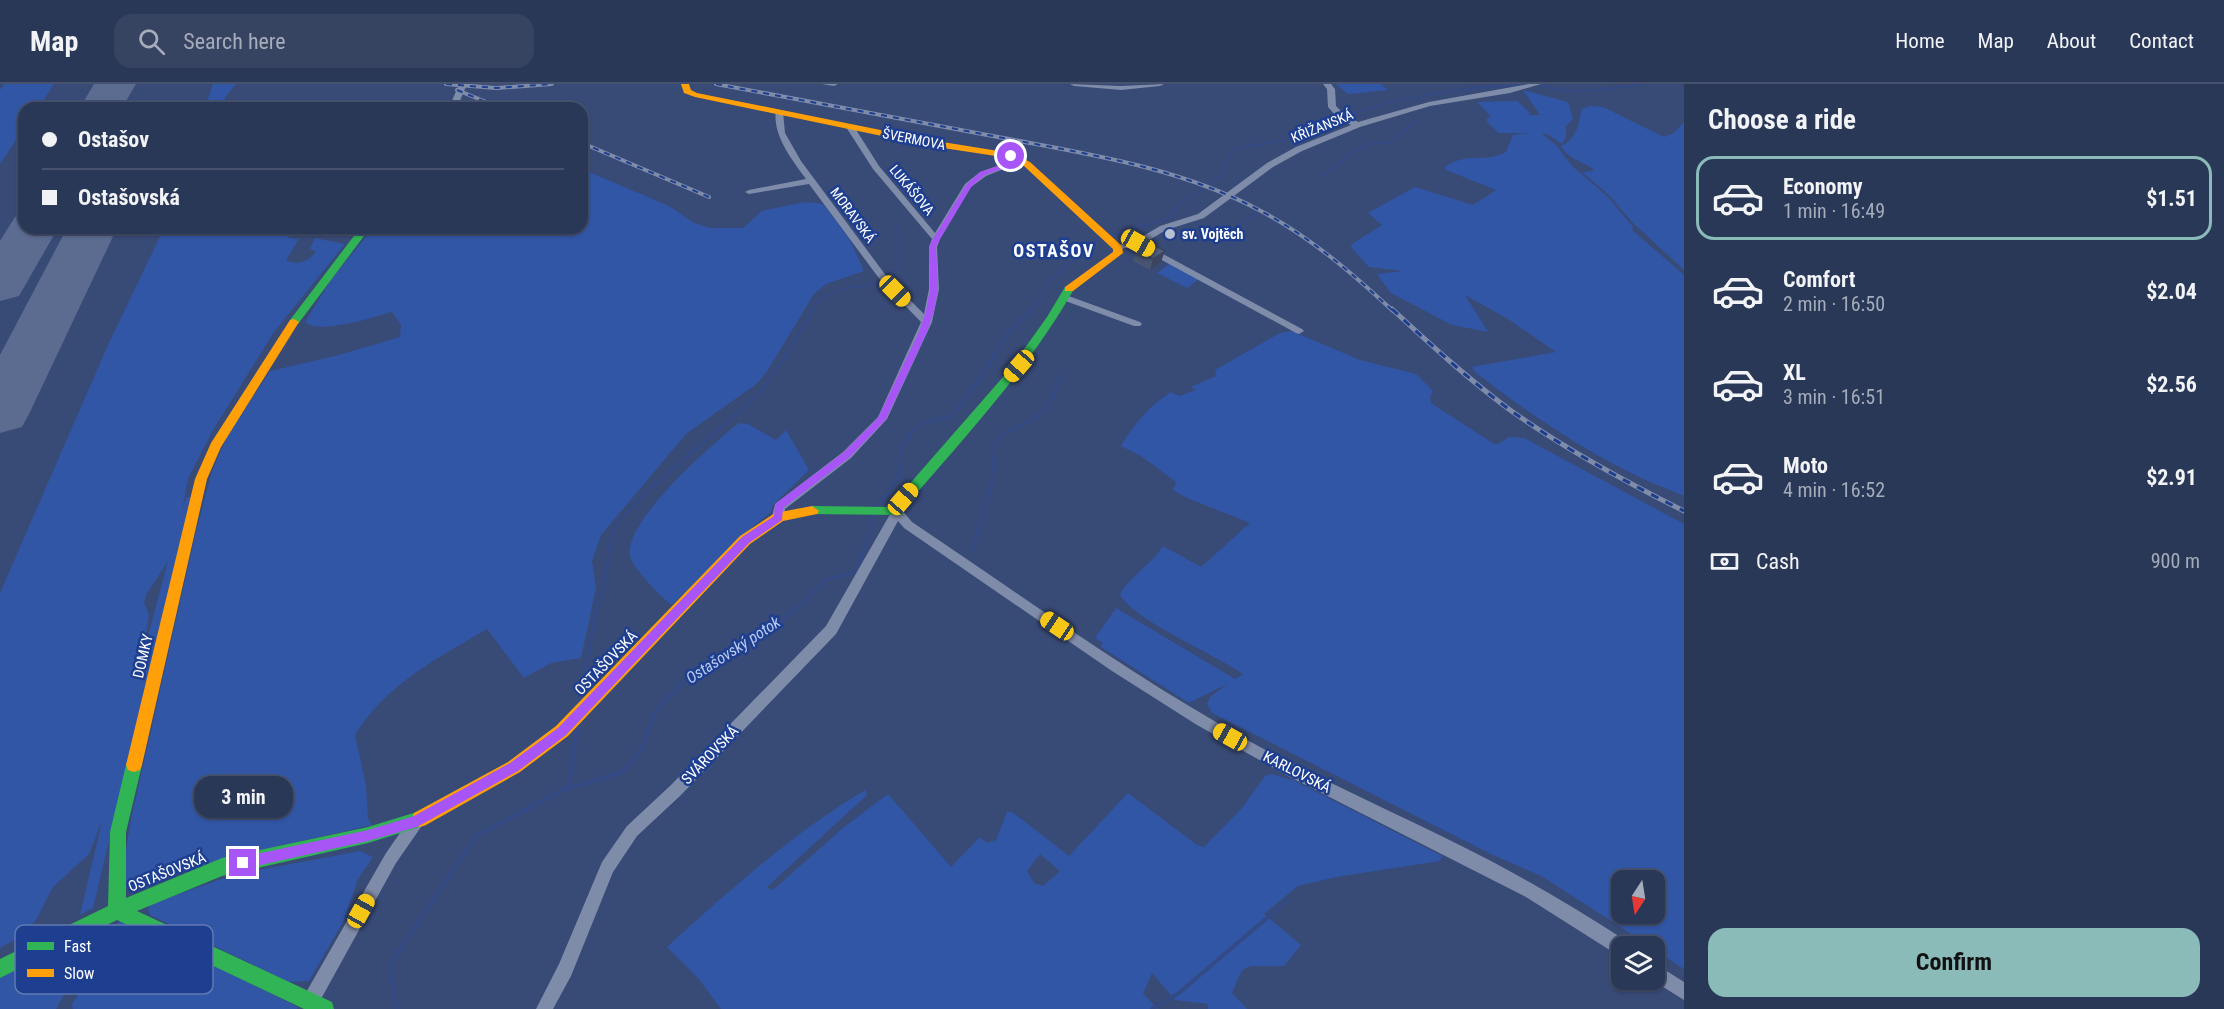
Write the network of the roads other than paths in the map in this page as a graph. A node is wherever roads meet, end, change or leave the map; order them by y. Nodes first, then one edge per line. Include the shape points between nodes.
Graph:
1 (463, 84) edge
2 (685, 84) edge
3 (827, 84) edge
4 (834, 84) edge
5 (1074, 84) edge
6 (1160, 84) edge
7 (1327, 84) edge
8 (1537, 84) edge
9 (456, 102) edge
10 (779, 112) junction
11 (1357, 125) junction
12 (850, 127) junction
13 (1020, 161) junction
14 (811, 181) junction
15 (749, 192) dead end
16 (360, 234) edge
17 (936, 239) junction
18 (1138, 243) junction
19 (1118, 248) junction
20 (1063, 297) junction
21 (927, 322) junction
22 (1137, 324) dead end
23 (1299, 331) dead end
24 (897, 512) junction
25 (778, 517) junction
26 (417, 821) junction
27 (117, 911) junction
28 (89, 925) edge
29 (147, 925) edge
30 (1611, 941) edge
31 (213, 956) edge
32 (15, 962) edge
33 (0, 969) edge
34 (1665, 979) edge
35 (1684, 992) edge
36 (310, 1002) junction
37 (325, 1009) edge
38 (544, 1009) edge

1 - 9 street
2 - 10 street, ŠVERMOVA via 687,91 695,95
3 - 4 street
5 - 6 street via 1121,88
7 - 11 street via 1332,107
8 - 11 street, KŘIŽANSKÁ via 1429,104
10 - 12 street, ŠVERMOVA
10 - 14 street, MORAVSKÁ via 781,133
11 - 18 street, KŘIŽANSKÁ via 1299,149 1259,171 1201,216 1163,228
12 - 13 street, ŠVERMOVA
12 - 17 street, LUKÁŠOVA via 876,167
13 - 17 street via 982,174 968,186
13 - 19 street, ŠVERMOVA
14 - 15 street
14 - 21 street, MORAVSKÁ via 884,279
16 - 27 street, DOMKY via 287,332 215,446 201,479 118,832
17 - 21 street via 934,289
18 - 19 street, KŘIŽANSKÁ
18 - 23 street
19 - 20 street via 1118,253 1076,281
20 - 22 street
20 - 24 street via 1052,322 1019,366 903,499
21 - 25 street via 882,419 847,455 779,507
24 - 25 street, OSTAŠOVSKÁ via 807,511
24 - 30 street, KARLOVSKÁ via 908,525 1174,705 1530,891
24 - 38 street, SVÁROVSKÁ via 831,630 632,831 607,867 565,970
25 - 26 street, OSTAŠOVSKÁ via 745,540 562,731 514,767
26 - 27 street, OSTAŠOVSKÁ via 368,836 222,867
26 - 36 street via 391,858
27 - 28 street, OSTAŠOVSKÁ
27 - 29 street
31 - 36 street
32 - 33 street, OSTAŠOVSKÁ
34 - 35 street
36 - 37 street

